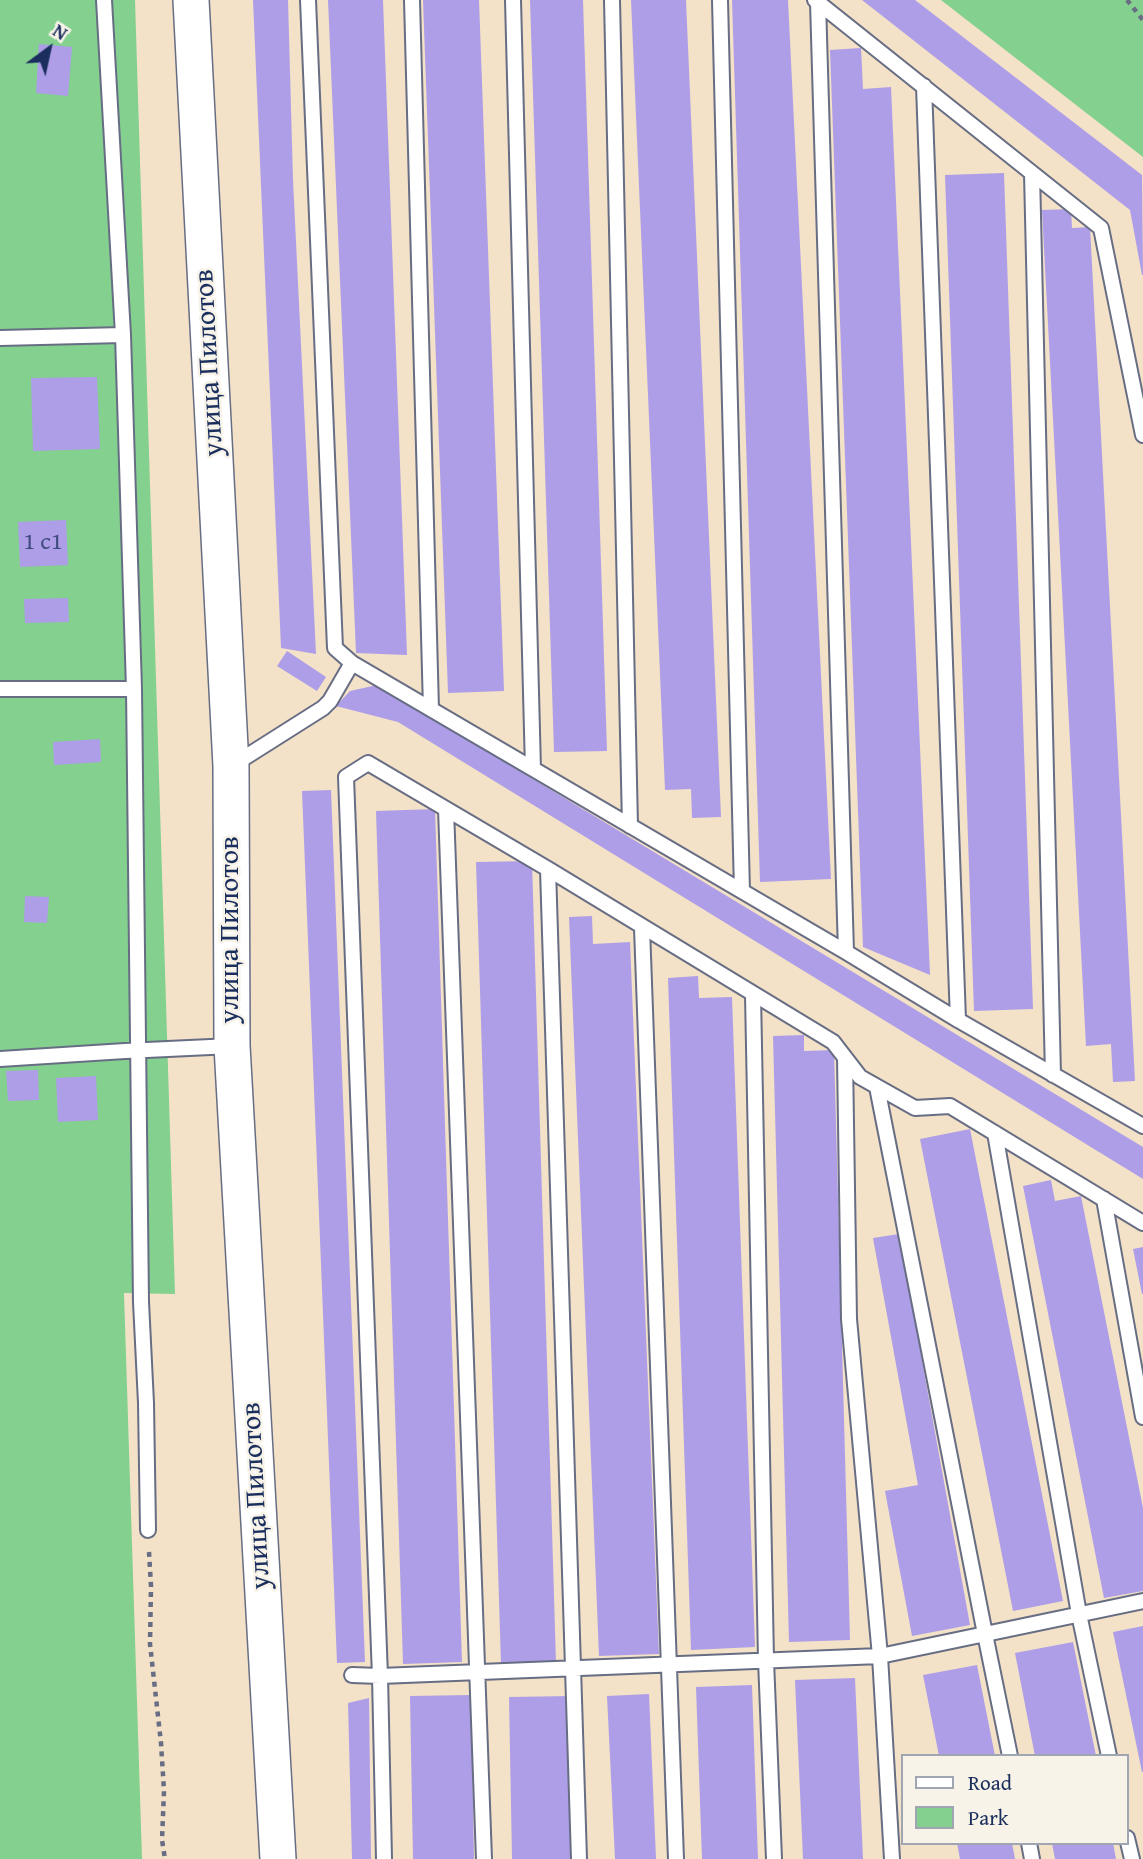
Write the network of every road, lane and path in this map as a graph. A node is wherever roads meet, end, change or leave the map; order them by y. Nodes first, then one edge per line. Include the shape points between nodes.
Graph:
1 (104, 0) edge
2 (191, 0) edge
3 (308, 0) edge
4 (412, 0) edge
5 (513, 0) edge
6 (612, 0) edge
7 (720, 0) edge
8 (1127, 0) edge
9 (817, 1) edge
10 (1143, 20) edge
11 (924, 86) junction
12 (1032, 173) junction
13 (122, 335) junction
14 (0, 338) edge
15 (1143, 435) edge
16 (352, 663) junction
17 (0, 689) edge
18 (134, 689) junction
19 (431, 709) junction
20 (231, 766) junction
21 (533, 769) junction
22 (446, 809) junction
23 (630, 826) junction
24 (548, 869) junction
25 (741, 891) junction
26 (642, 928) junction
27 (846, 952) junction
28 (753, 995) junction
29 (958, 1020) junction
30 (232, 1046) junction
31 (139, 1050) junction
32 (845, 1058) junction
33 (0, 1059) edge
34 (1053, 1075) junction
35 (877, 1087) junction
36 (1143, 1126) edge
37 (995, 1133) junction
38 (1104, 1199) junction
39 (1143, 1223) edge
40 (1143, 1417) edge
41 (148, 1530) joint
42 (1143, 1601) edge
43 (1079, 1614) junction
44 (985, 1634) junction
45 (880, 1656) junction
46 (766, 1660) junction
47 (668, 1665) junction
48 (573, 1668) junction
49 (477, 1672) junction
50 (352, 1675) dead end
51 (380, 1676) junction
52 (1010, 1754) edge
53 (1109, 1754) edge
54 (165, 1859) edge
55 (278, 1859) edge
56 (384, 1859) edge
57 (484, 1859) edge
58 (579, 1859) edge
59 (676, 1859) edge
60 (774, 1859) edge
61 (892, 1859) edge

1 - 13 lane
2 - 20 street, улица Пилотов
3 - 16 lane via 335,648
4 - 19 lane
5 - 21 lane
6 - 23 lane
7 - 25 lane
8 - 10 path
9 - 11 lane
9 - 27 lane
11 - 12 lane
11 - 29 lane
12 - 15 lane via 1101,228
12 - 34 lane
13 - 14 lane
13 - 18 lane
16 - 19 lane
16 - 20 lane via 323,708
17 - 18 lane
18 - 31 lane
19 - 21 lane
20 - 30 street, улица Пилотов
21 - 23 lane
22 - 24 lane
22 - 49 lane
22 - 51 lane via 368,762 346,776
23 - 25 lane
24 - 26 lane
24 - 48 lane
25 - 27 lane
26 - 28 lane
26 - 47 lane
27 - 29 lane
28 - 32 lane via 833,1042
28 - 46 lane
29 - 34 lane
30 - 31 lane
30 - 55 street, улица Пилотов
31 - 33 lane
31 - 41 lane
32 - 35 lane via 860,1077
32 - 45 lane via 849,1319
34 - 36 lane
35 - 37 lane via 915,1108 950,1107
35 - 44 lane
37 - 38 lane
37 - 43 lane
38 - 39 lane
38 - 40 lane
41 - 54 path via 150,1644 161,1743
42 - 43 lane
43 - 44 lane
43 - 53 lane
44 - 45 lane
44 - 52 lane
45 - 46 lane
45 - 61 lane
46 - 47 lane
46 - 60 lane
47 - 48 lane
47 - 59 lane
48 - 49 lane
48 - 58 lane
49 - 51 lane
49 - 57 lane
50 - 51 lane
51 - 56 lane

